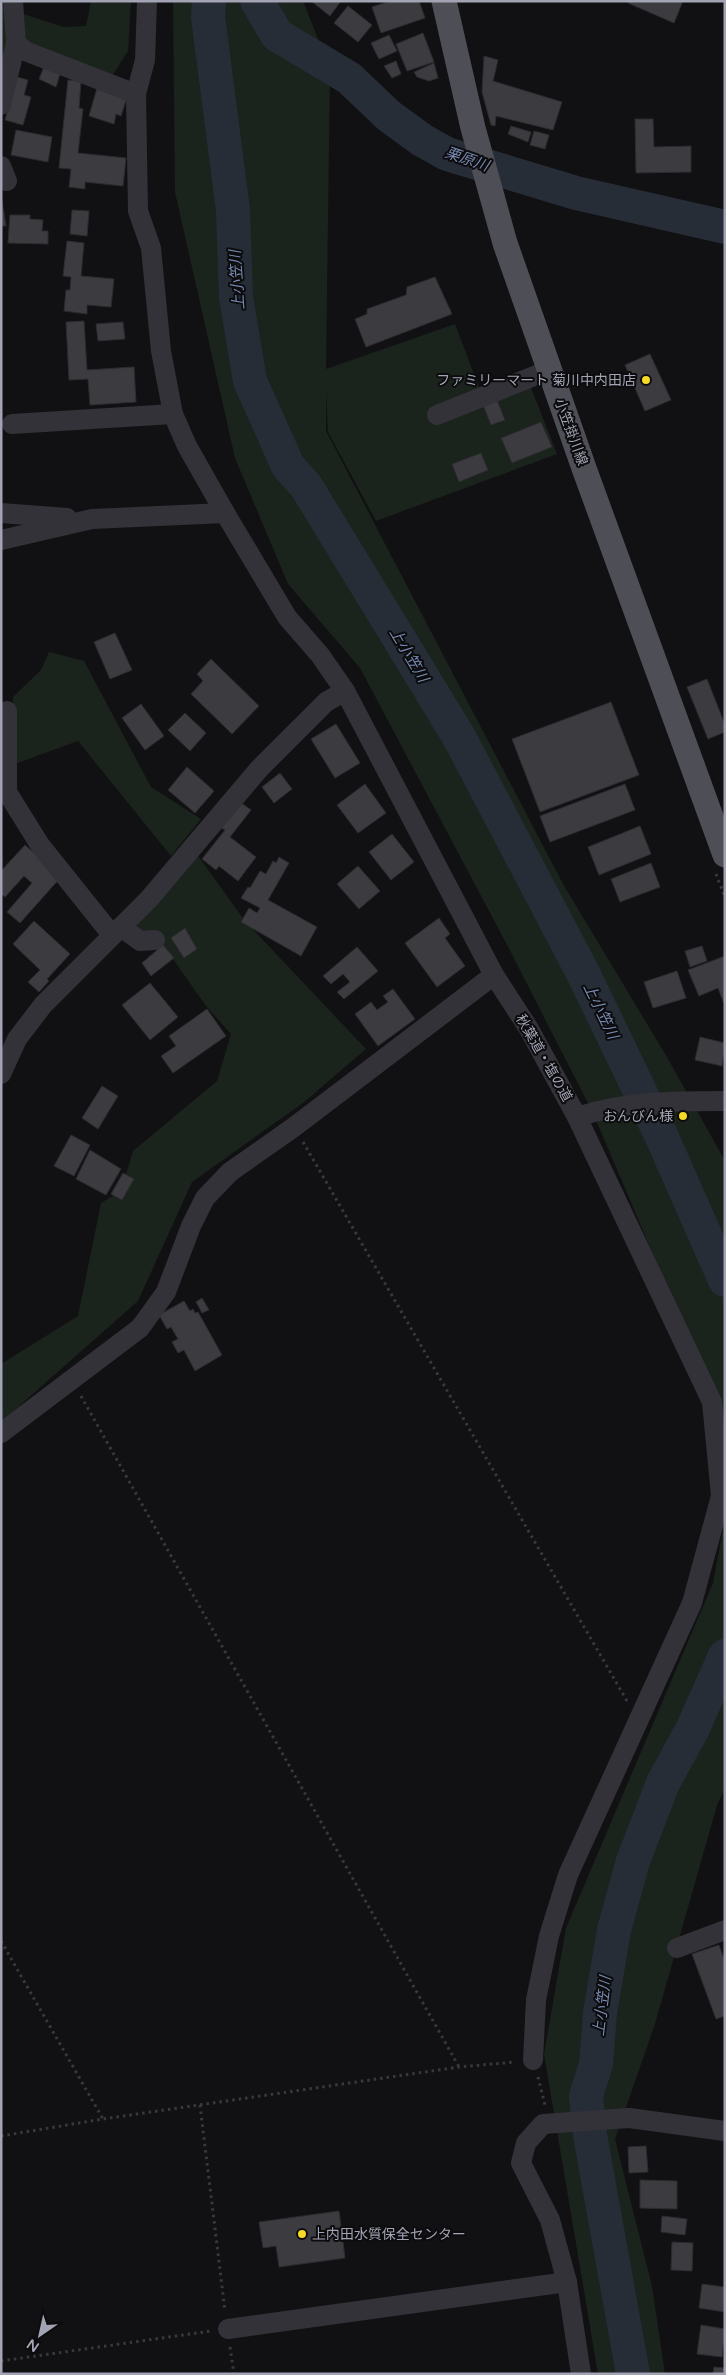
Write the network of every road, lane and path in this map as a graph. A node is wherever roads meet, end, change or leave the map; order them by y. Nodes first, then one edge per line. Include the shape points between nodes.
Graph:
1 (13, 1) edge
2 (147, 1) edge
3 (444, 1) edge
4 (16, 43) junction
5 (136, 94) junction
6 (1, 105) edge
7 (549, 370) junction
8 (173, 414) junction
9 (437, 415) dead end
10 (12, 424) dead end
11 (1, 513) edge
12 (225, 513) junction
13 (92, 519) junction
14 (1, 540) edge
15 (345, 691) junction
16 (7, 712) dead end
17 (725, 855) edge
18 (116, 931) junction
19 (155, 940) dead end
20 (494, 975) junction
21 (1, 1074) edge
22 (725, 1101) edge
23 (577, 1117) junction
24 (294, 1127) junction
25 (71, 1378) junction
26 (1, 1433) edge
27 (638, 1719) junction
28 (725, 1930) edge
29 (1, 1941) edge
30 (677, 1948) dead end
31 (534, 2060) junction
32 (460, 2067) junction
33 (200, 2105) junction
34 (104, 2119) junction
35 (559, 2123) junction
36 (725, 2131) edge
37 (1, 2136) edge
38 (567, 2282) junction
39 (228, 2329) junction
40 (1, 2361) edge
41 (234, 2374) edge
42 (581, 2374) edge

1 - 4 street
2 - 5 street, 秋葉道・塩の道 via 145,60
3 - 7 main road, 小笠掛川線 via 473,128 505,243
4 - 5 street via 25,51
4 - 6 street
5 - 8 street, 秋葉道・塩の道 via 138,211 151,248 161,351
7 - 9 street
7 - 17 main road, 小笠掛川線
8 - 10 street
8 - 12 street, 秋葉道・塩の道
11 - 13 street
12 - 13 street
12 - 15 street, 秋葉道・塩の道 via 287,617 320,655
13 - 14 street
15 - 18 street via 326,702 259,769 155,892
15 - 20 street, 秋葉道・塩の道
16 - 18 street via 7,792 40,845
18 - 19 street via 140,941
18 - 21 street via 43,1005 17,1039
20 - 23 street, 秋葉道・塩の道
20 - 24 street
22 - 23 street, 秋葉道・塩の道 via 669,1101 601,1109
23 - 27 street via 712,1402 721,1496 692,1603
24 - 25 street via 230,1172 205,1198 166,1292 140,1328
24 - 27 path
25 - 26 street
25 - 32 path
27 - 31 street via 568,1875 549,1936 536,2000
28 - 30 street
29 - 34 path
31 - 32 path
31 - 35 path
32 - 33 path
33 - 34 path
33 - 39 path
34 - 37 path
35 - 36 street via 629,2118
35 - 38 street via 543,2124 526,2143 521,2163 550,2220
38 - 39 street
38 - 42 street
39 - 40 path
39 - 41 path

